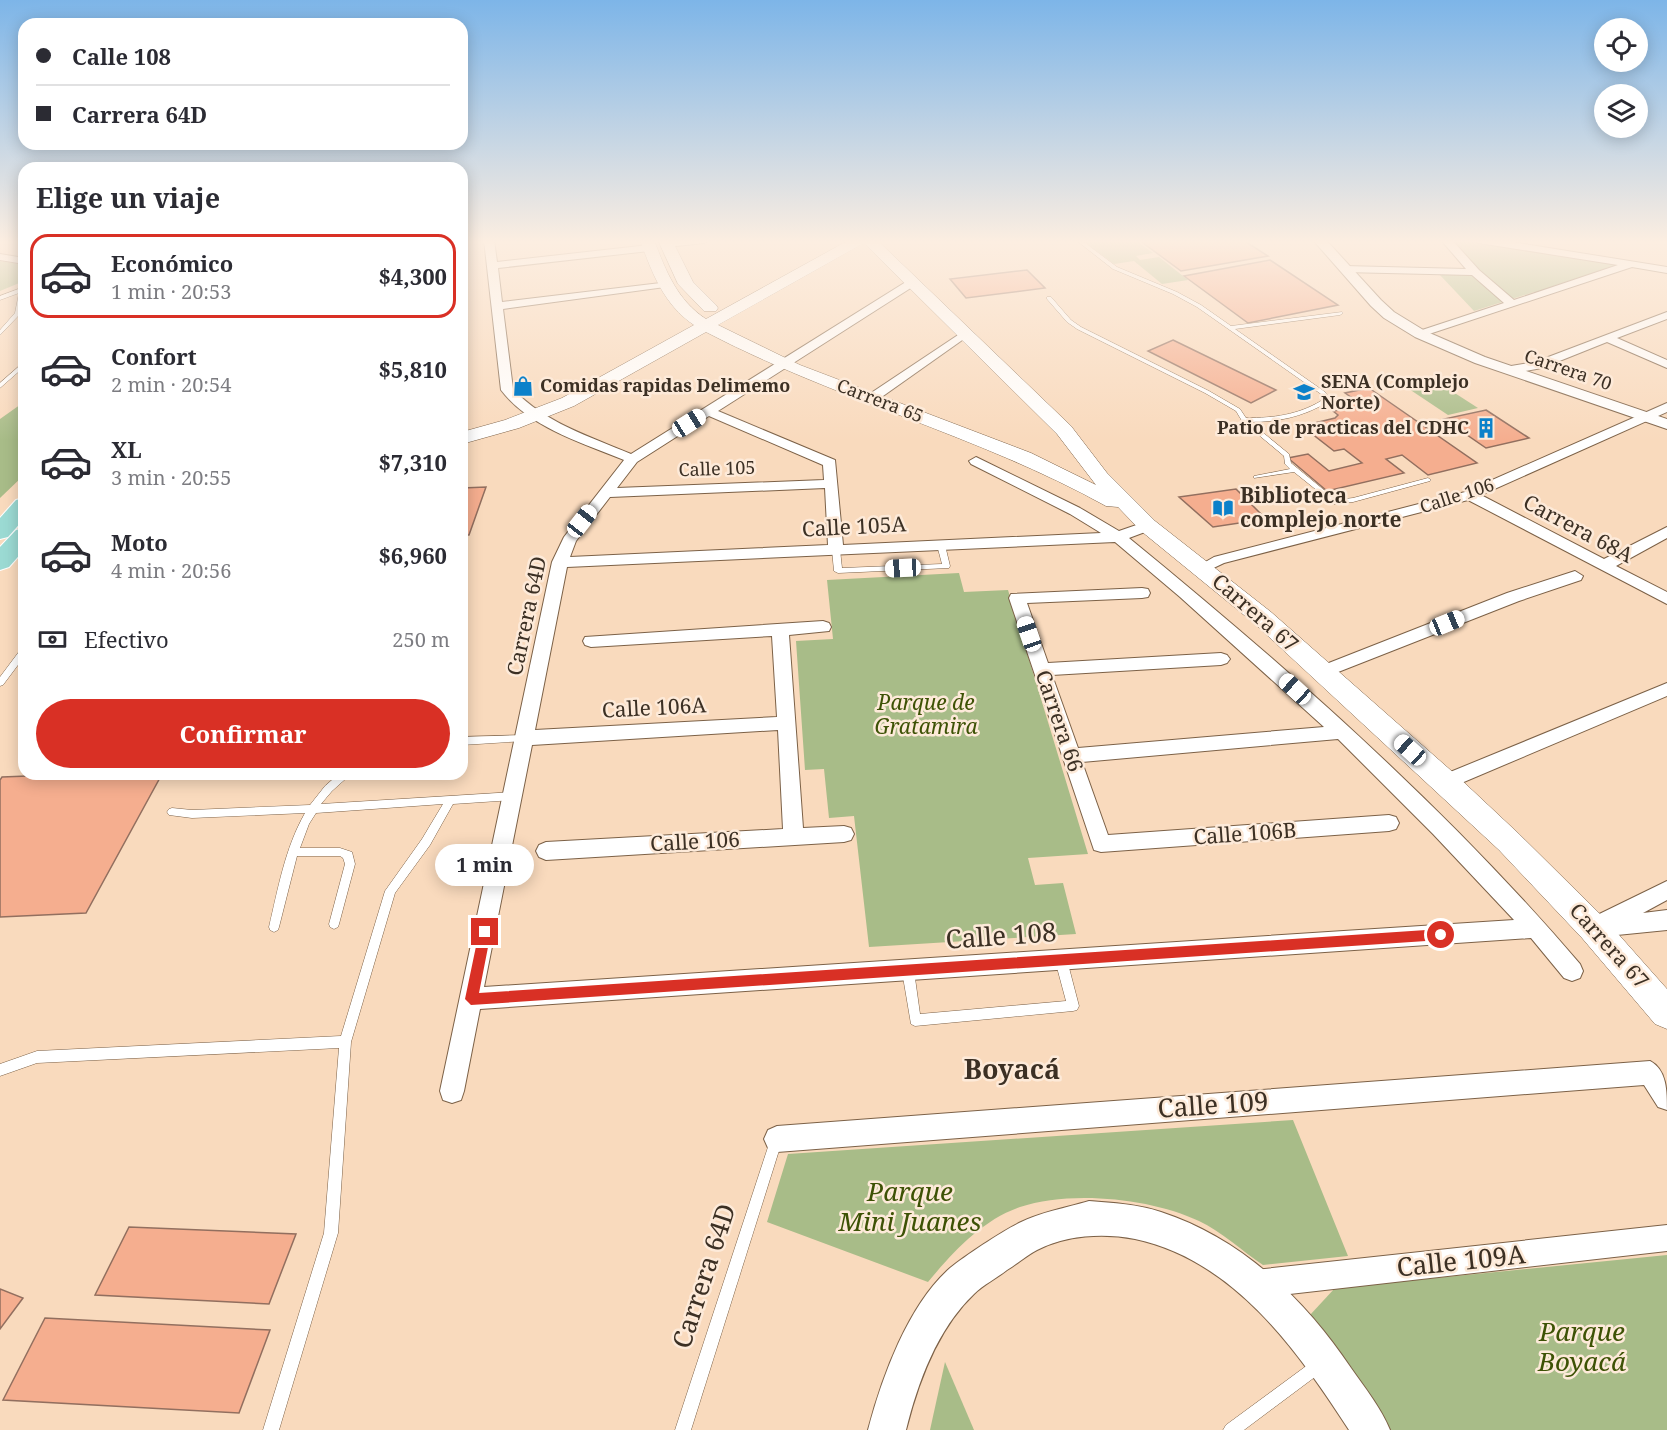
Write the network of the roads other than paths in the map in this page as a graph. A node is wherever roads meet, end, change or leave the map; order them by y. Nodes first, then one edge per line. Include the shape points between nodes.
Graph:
1 (496, 306) edge
2 (687, 307) edge
3 (701, 307) edge
4 (725, 307) edge
5 (728, 307) edge
6 (874, 307) edge
7 (937, 307) edge
8 (1057, 307) edge
9 (1199, 307) edge
10 (1381, 307) edge
11 (1500, 307) edge
12 (1340, 313) dead end
13 (1667, 315) edge
14 (18, 316) edge
15 (708, 317) junction
16 (1230, 328) junction
17 (0, 333) edge
18 (964, 334) junction
19 (1420, 334) junction
20 (1609, 339) junction
21 (783, 364) junction
22 (1667, 364) edge
23 (18, 370) edge
24 (1509, 370) junction
25 (0, 386) edge
26 (872, 398) junction
27 (1667, 407) edge
28 (530, 410) junction
29 (708, 411) junction
30 (1646, 417) junction
31 (1244, 420) junction
32 (468, 423) edge
33 (1667, 424) edge
34 (468, 436) edge
35 (632, 459) junction
36 (976, 461) dead end
37 (1295, 470) junction
38 (1256, 477) dead end
39 (1428, 480) dead end
40 (831, 484) junction
41 (604, 493) junction
42 (1470, 495) junction
43 (18, 510) edge
44 (18, 512) edge
45 (0, 522) edge
46 (1148, 526) junction
47 (0, 532) edge
48 (1667, 532) edge
49 (1118, 537) junction
50 (18, 542) edge
51 (941, 545) junction
52 (836, 550) junction
53 (0, 562) edge
54 (560, 562) junction
55 (1603, 566) junction
56 (1203, 568) junction
57 (1575, 576) dead end
58 (1142, 594) dead end
59 (1667, 599) edge
60 (823, 627) dead end
61 (780, 630) junction
62 (591, 641) dead end
63 (18, 659) edge
64 (1221, 659) dead end
65 (1041, 669) junction
66 (1322, 672) junction
67 (0, 683) edge
68 (1667, 689) edge
69 (786, 723) junction
70 (1342, 732) junction
71 (525, 738) junction
72 (468, 741) edge
73 (1071, 756) junction
74 (338, 780) edge
75 (1446, 782) junction
76 (513, 796) junction
77 (451, 799) junction
78 (310, 809) junction
79 (172, 812) dead end
80 (1389, 823) dead end
81 (844, 834) dead end
82 (794, 837) junction
83 (1101, 844) joint
84 (546, 851) dead end
85 (293, 852) junction
86 (1667, 890) edge
87 (1667, 920) edge
88 (334, 924) dead end
89 (274, 927) dead end
90 (1536, 928) junction
91 (1593, 928) junction
92 (1061, 960) junction
93 (908, 970) junction
94 (1572, 971) dead end
95 (471, 999) junction
96 (1667, 1013) edge
97 (345, 1042) junction
98 (0, 1070) edge
99 (452, 1091) dead end
100 (1667, 1098) edge
101 (777, 1139) joint
102 (1667, 1238) edge
103 (1255, 1284) junction
104 (1324, 1361) junction
105 (271, 1430) edge
106 (683, 1430) edge
107 (887, 1430) edge
108 (1231, 1430) edge
109 (1371, 1430) edge

1 - 28 street via 507,390
2 - 15 main road, Carrera 65
3 - 15 main road, Carrera 65
4 - 15 main road
5 - 15 main road
6 - 21 street, Carrera 64D
7 - 18 main road, Carrera 67
8 - 31 lane via 1079,328 1207,392 1238,410
9 - 16 lane
10 - 19 street, Carrera 70
11 - 19 street
12 - 16 lane
13 - 20 street
14 - 17 lane
15 - 21 main road, Carrera 65
15 - 28 main road via 552,393
16 - 31 lane via 1326,397 1315,407 1278,420
18 - 26 street
18 - 46 main road, Carrera 67 via 1064,430 1100,477
19 - 24 street, Carrera 70
20 - 22 street
20 - 24 street via 1538,365
21 - 26 main road, Carrera 65
21 - 29 street, Carrera 64D
23 - 25 lane
24 - 30 street, Carrera 70
26 - 46 main road, Carrera 65 via 1035,461 1089,488
27 - 30 street, Calle 106
28 - 32 main road
28 - 34 main road
28 - 35 street
29 - 35 street, Carrera 64D
29 - 40 street via 830,463
30 - 33 street, Carrera 70
30 - 42 street, Calle 106
31 - 37 lane via 1287,455 1288,464
35 - 41 street, Carrera 64D
36 - 49 street, Carrera 67
37 - 38 lane
37 - 39 lane via 1334,502
40 - 41 street, Calle 105
40 - 52 street
41 - 54 street, Carrera 64D via 569,540
42 - 55 street, Carrera 68A
42 - 56 street, Calle 106 via 1219,560
43 - 45 street
44 - 47 main road
46 - 49 street, Calle 105A
46 - 56 main road, Carrera 67
48 - 55 street
49 - 51 street, Calle 105A
49 - 70 street, Carrera 67
50 - 53 main road
51 - 52 street, Calle 105A
51 - 52 lane via 946,566 838,571
52 - 54 street, Calle 105A
54 - 71 street, Carrera 64D
55 - 59 street, Carrera 68A
56 - 66 main road, Carrera 67
57 - 66 street
58 - 65 street, Carrera 66 via 1017,598
60 - 61 street
61 - 62 street
61 - 69 street
63 - 67 lane
64 - 65 street
65 - 73 street, Carrera 66
66 - 75 main road, Carrera 67
68 - 75 street
69 - 71 street, Calle 106A
69 - 82 street
70 - 73 street
70 - 90 street, Carrera 67
71 - 72 lane
71 - 76 street, Carrera 64D
73 - 83 street, Carrera 66
74 - 78 lane
75 - 91 main road, Carrera 67
76 - 77 lane
76 - 95 street, Carrera 64D
77 - 78 lane
77 - 97 lane via 390,891
78 - 79 lane
78 - 85 lane
80 - 83 street, Calle 106B
81 - 82 street, Calle 106
82 - 84 street, Calle 106
85 - 88 lane via 348,855 350,864
85 - 89 lane
86 - 91 street
87 - 91 street
90 - 92 street, Calle 108
90 - 94 street, Carrera 67
91 - 96 main road, Carrera 67
92 - 93 street, Calle 108
92 - 93 lane via 1073,1006 915,1020
93 - 95 street, Calle 108
95 - 99 street, Carrera 64D
97 - 98 lane via 37,1057
97 - 105 lane via 331,1233
100 - 101 street, Calle 109 via 1650,1073
101 - 106 lane, Carrera 64D
102 - 103 street, Calle 109A
103 - 104 street
103 - 107 street via 1208,1250 1160,1228 1089,1218 1030,1234 962,1281 938,1311 897,1391
104 - 108 lane
104 - 109 street

